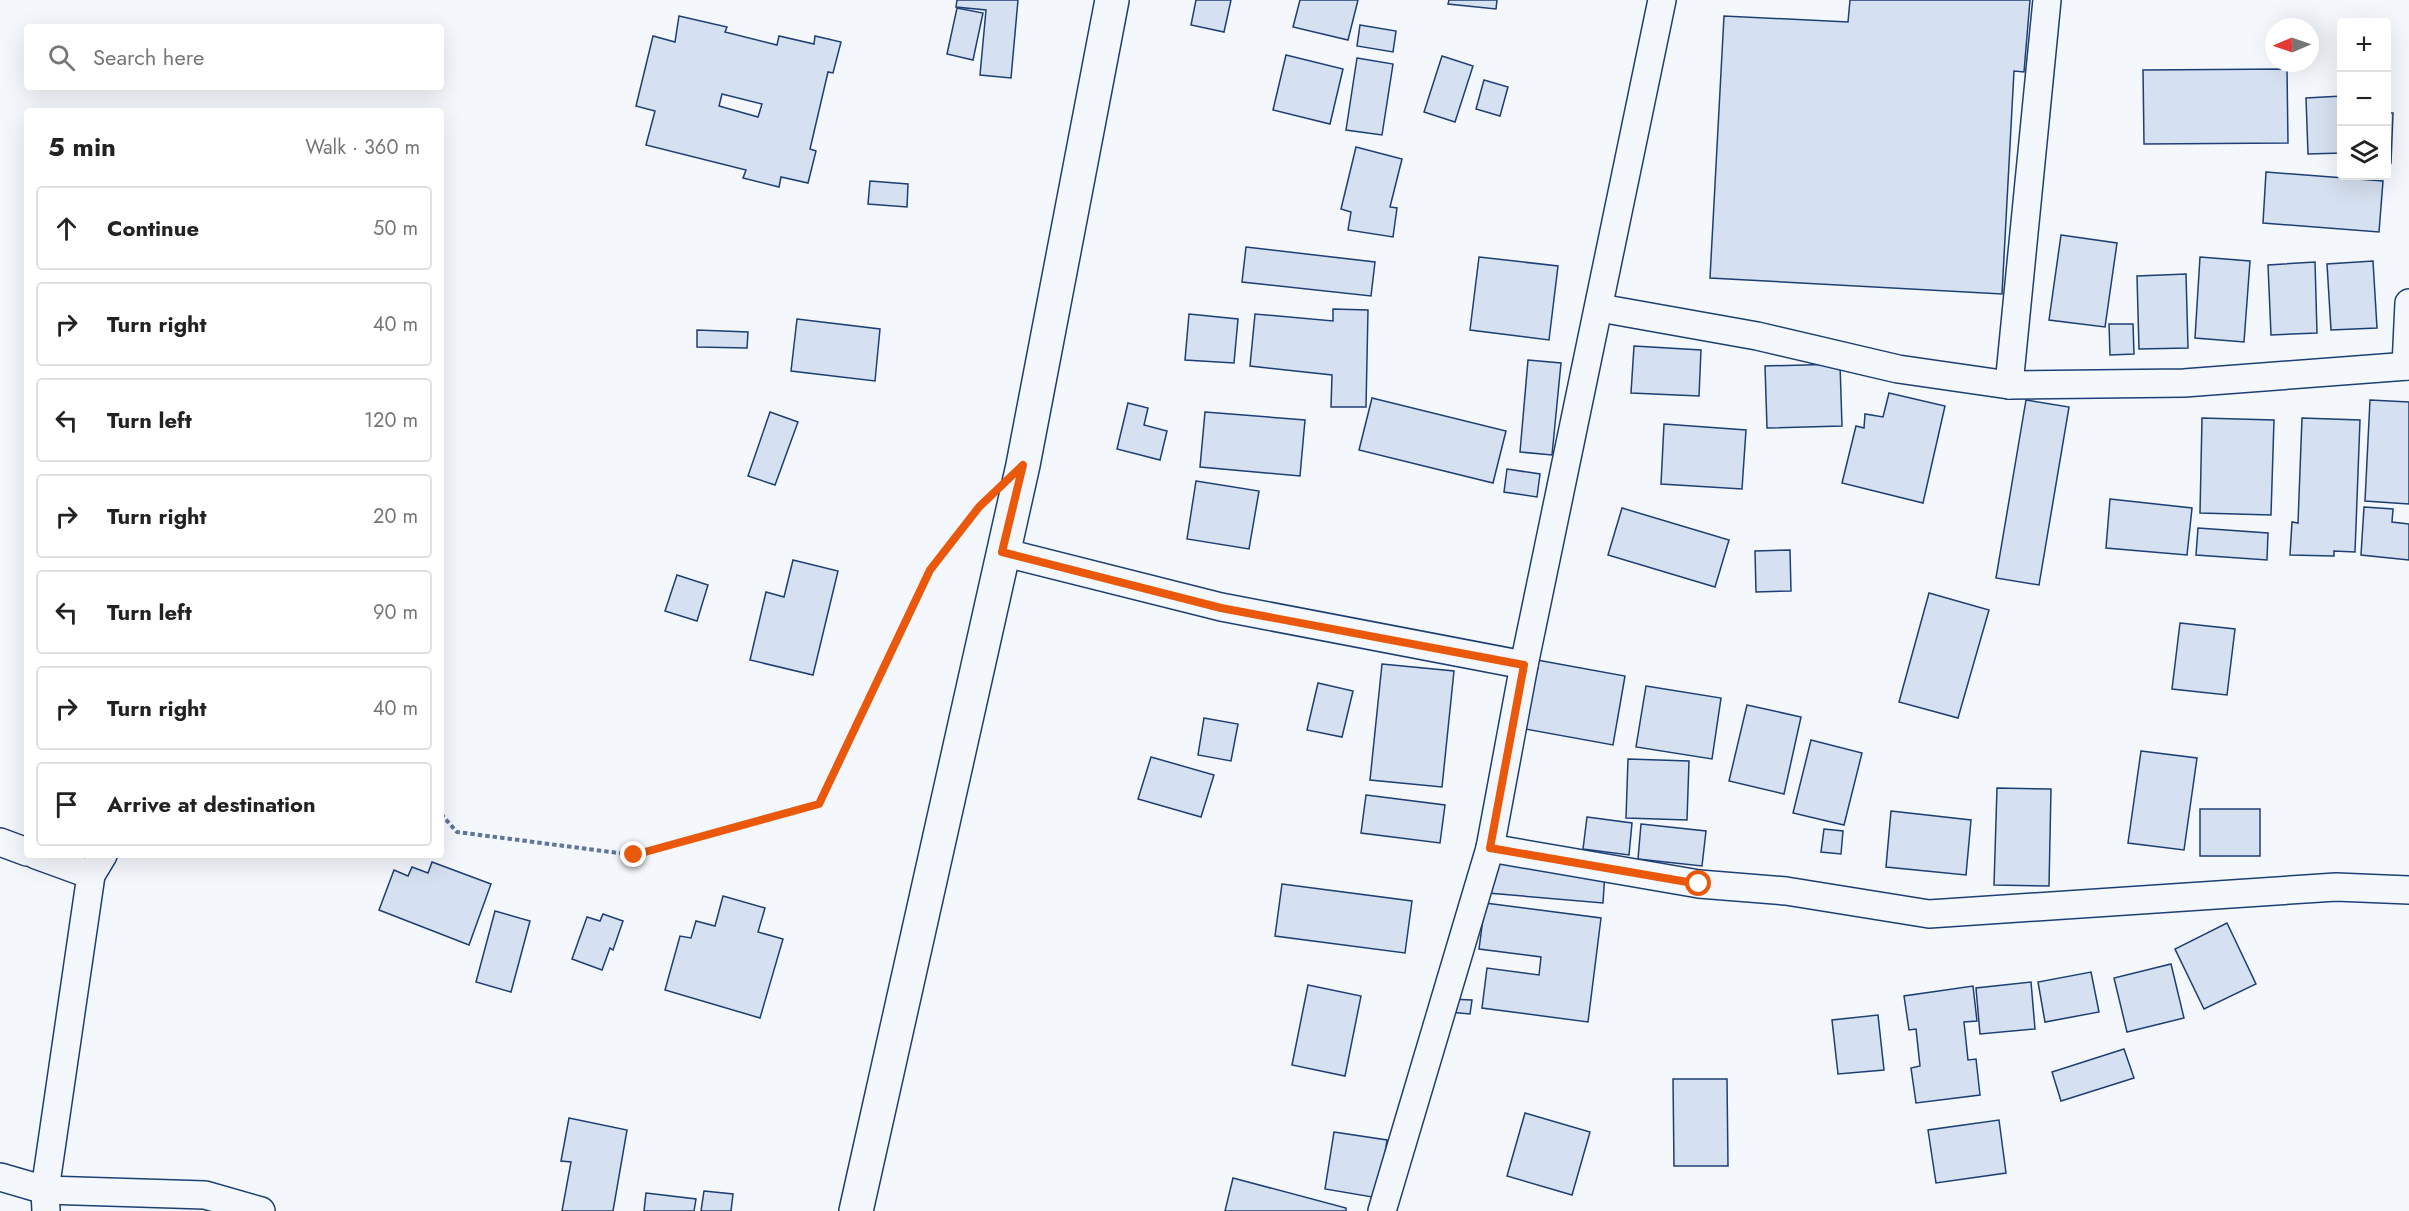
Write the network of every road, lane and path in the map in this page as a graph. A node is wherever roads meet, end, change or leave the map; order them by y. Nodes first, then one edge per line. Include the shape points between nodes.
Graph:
1 (1112, 0) edge
2 (1662, 0) edge
3 (2047, 0) edge
4 (2409, 303) edge
5 (1600, 308) junction
6 (2407, 366) edge
7 (2009, 386) junction
8 (988, 498) dead end
9 (1002, 552) junction
10 (1524, 665) junction
11 (444, 817) edge
12 (0, 842) edge
13 (1490, 848) junction
14 (24, 851) edge
15 (54, 858) edge
16 (97, 865) edge
17 (2409, 890) edge
18 (0, 1177) edge
19 (46, 1200) edge
20 (261, 1211) edge
21 (856, 1211) edge
22 (1382, 1211) edge

1 - 9 main road via 1023,465
2 - 5 street
3 - 7 street
4 - 6 street
5 - 7 street via 1756,336 1898,369
5 - 10 street
6 - 7 street via 2184,383
8 - 11 path via 930,570 819,804 634,855 457,832
9 - 10 street via 1221,608
9 - 21 main road
10 - 13 street
12 - 14 street
13 - 17 street via 1699,884 1786,891 1929,914 2336,887
13 - 22 street
15 - 16 street
16 - 19 street
18 - 19 street
19 - 20 street via 205,1195

